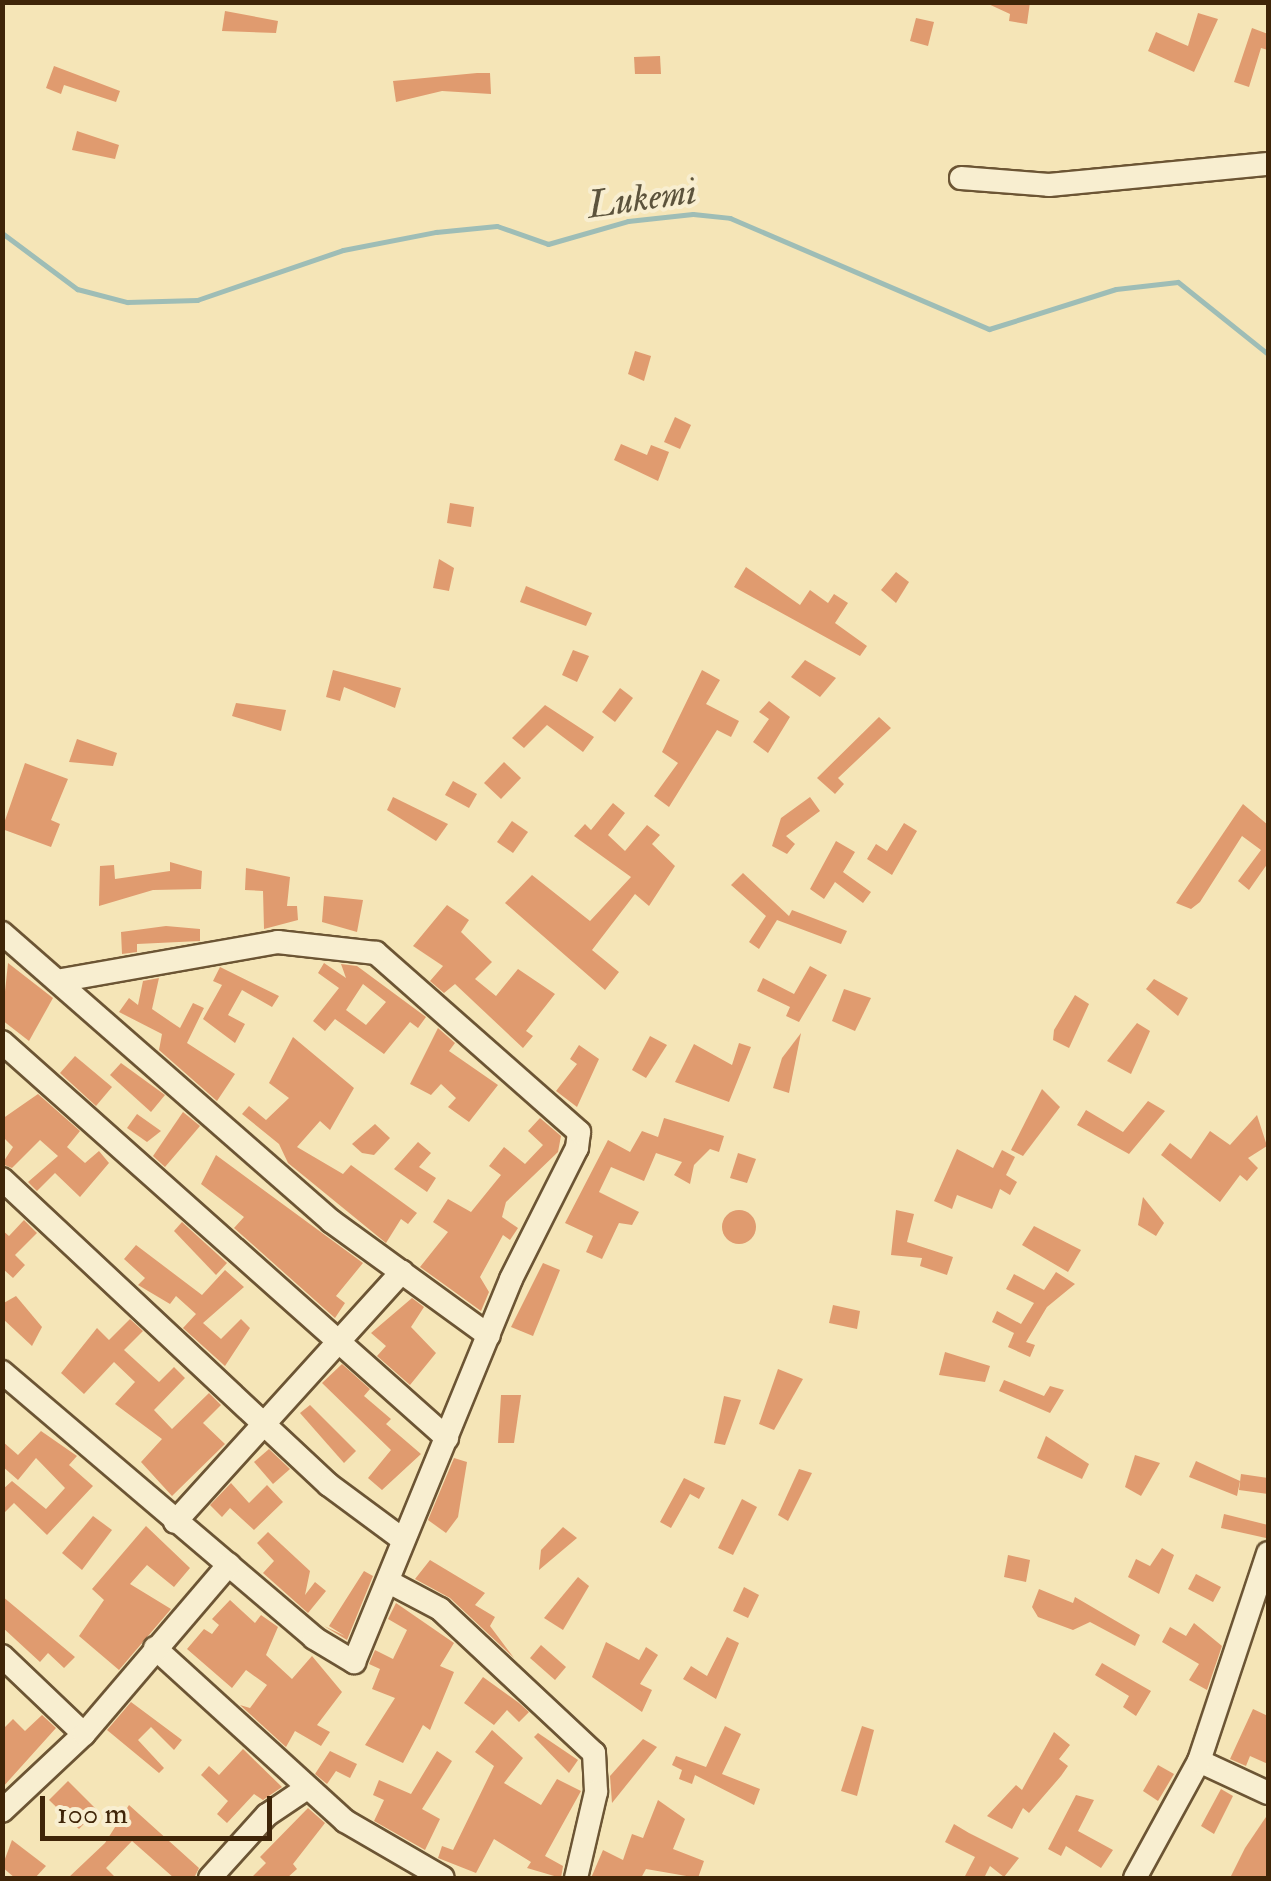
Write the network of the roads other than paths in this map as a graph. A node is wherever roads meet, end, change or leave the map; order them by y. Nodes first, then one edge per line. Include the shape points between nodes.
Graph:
1 (1268, 164) edge
2 (961, 178) dead end
3 (2, 932) edge
4 (63, 980) junction
5 (2, 1042) edge
6 (2, 1179) edge
7 (402, 1272) junction
8 (489, 1336) junction
9 (339, 1346) junction
10 (2, 1372) edge
11 (268, 1425) junction
12 (446, 1438) junction
13 (175, 1522) junction
14 (402, 1538) junction
15 (1268, 1553) edge
16 (229, 1564) junction
17 (389, 1582) junction
18 (156, 1648) junction
19 (2, 1656) edge
20 (84, 1734) junction
21 (1199, 1761) junction
22 (307, 1788) junction
23 (1268, 1793) edge
24 (2, 1811) edge
25 (210, 1878) edge
26 (444, 1878) edge
27 (576, 1878) edge
28 (1135, 1878) edge

1 - 2 street via 1050,185
3 - 4 street
4 - 7 street via 332,1220
4 - 8 street via 278,942 376,954 408,974 462,1036 579,1132
5 - 9 street
6 - 11 street
7 - 8 street
7 - 9 street
8 - 12 street
9 - 11 street
9 - 12 street
10 - 13 street
11 - 13 street
11 - 14 street via 329,1485
12 - 14 street
13 - 16 street
14 - 17 street
15 - 21 street
16 - 17 street via 354,1662
16 - 18 street
17 - 27 street via 440,1609 594,1753 596,1792
18 - 20 street
18 - 22 street
19 - 20 street
20 - 24 street
21 - 23 street
21 - 28 street
22 - 25 street via 268,1815
22 - 26 street via 346,1822

